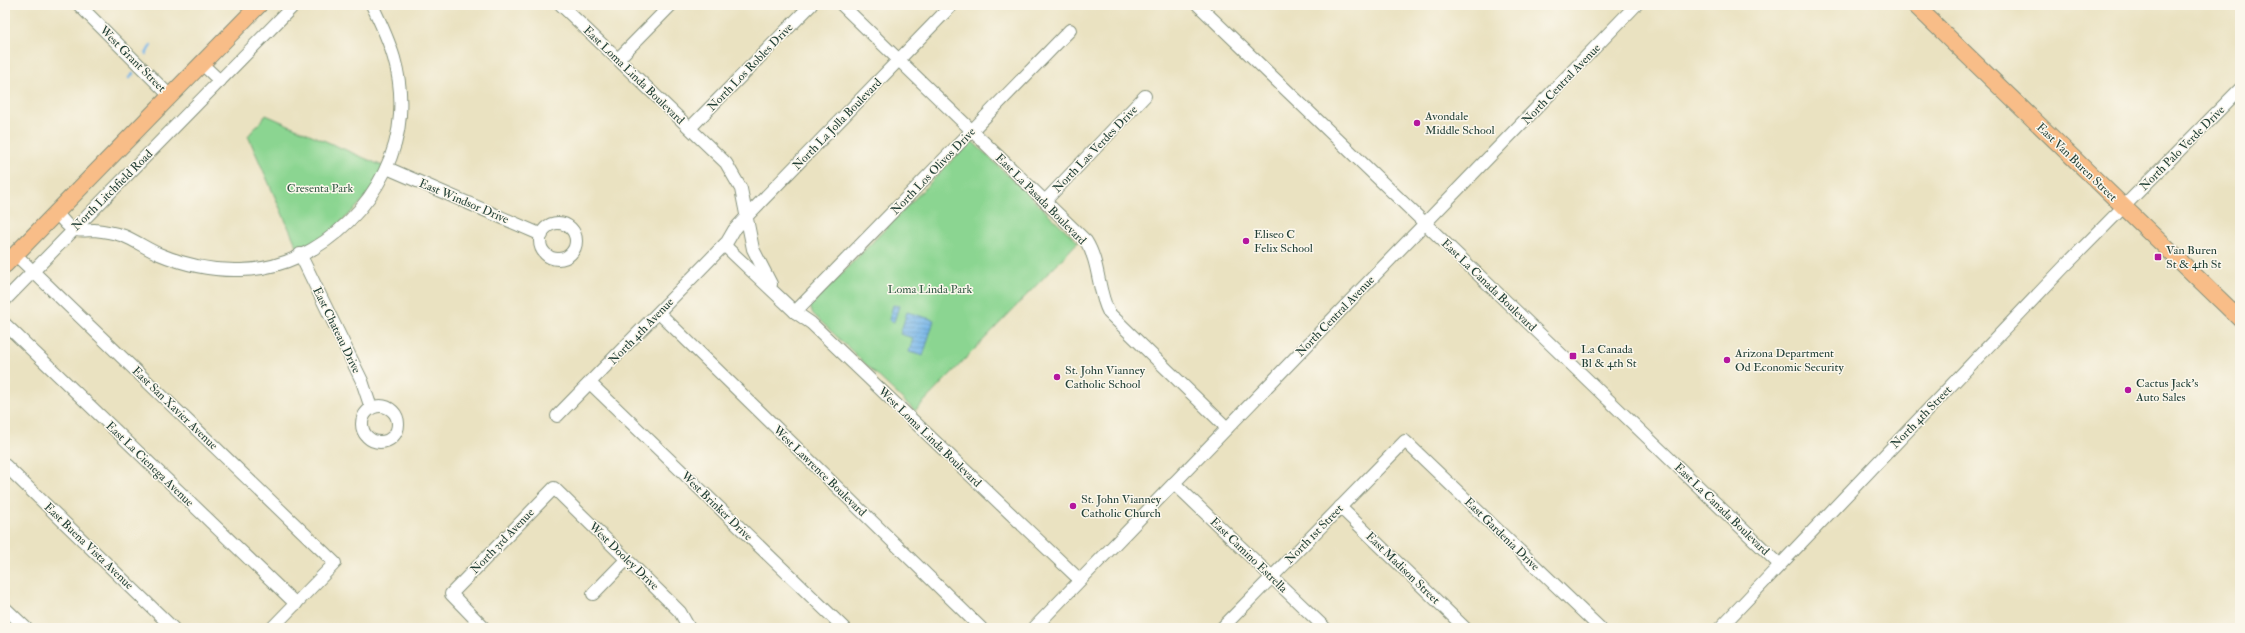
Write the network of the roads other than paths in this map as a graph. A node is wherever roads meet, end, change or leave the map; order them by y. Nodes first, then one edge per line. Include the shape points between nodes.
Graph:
1 (79, 5) edge
2 (259, 5) edge
3 (294, 5) edge
4 (372, 5) edge
5 (561, 5) edge
6 (671, 5) edge
7 (811, 5) edge
8 (842, 5) edge
9 (952, 5) edge
10 (1198, 5) edge
11 (1636, 5) edge
12 (1915, 5) edge
13 (1070, 30) dead end
14 (618, 59) junction
15 (899, 60) junction
16 (202, 64) junction
17 (220, 81) junction
18 (2240, 89) edge
19 (170, 96) junction
20 (1145, 96) dead end
21 (690, 128) junction
22 (973, 132) junction
23 (387, 168) junction
24 (1044, 201) junction
25 (2124, 206) junction
26 (56, 213) junction
27 (747, 216) junction
28 (1426, 224) junction
29 (73, 230) junction
30 (542, 235) dead end
31 (724, 245) junction
32 (300, 254) junction
33 (10, 260) edge
34 (33, 271) junction
35 (779, 297) junction
36 (5, 300) edge
37 (795, 312) junction
38 (659, 313) junction
39 (2240, 319) edge
40 (5, 324) edge
41 (590, 383) junction
42 (371, 408) dead end
43 (557, 416) dead end
44 (1227, 428) junction
45 (1405, 441) joint
46 (5, 465) edge
47 (1174, 483) junction
48 (554, 488) joint
49 (1340, 507) junction
50 (627, 559) junction
51 (1779, 564) junction
52 (1272, 577) junction
53 (1080, 580) junction
54 (593, 594) dead end
55 (296, 604) junction
56 (5, 608) edge
57 (26, 628) edge
58 (172, 628) edge
59 (272, 628) edge
60 (484, 628) edge
61 (689, 628) edge
62 (844, 628) edge
63 (982, 628) edge
64 (1034, 628) edge
65 (1222, 628) edge
66 (1325, 628) edge
67 (1466, 628) edge
68 (1600, 628) edge
69 (1720, 628) edge

1 - 19 street, West Grant Street
2 - 16 main road, North Litchfield Road
3 - 17 street, North Litchfield Road
4 - 23 street via 394,53 401,97 398,134
5 - 14 street, East Loma Linda Boulevard
6 - 14 street
7 - 21 street, North Los Robles Drive
8 - 15 street, East La Pasada Boulevard
9 - 15 street, North La Jolla Boulevard
10 - 28 street, East La Canada Boulevard
11 - 28 street, North Central Avenue
12 - 25 main road, East Van Buren Street
13 - 22 street, North Los Olivos Drive
14 - 21 street, East Loma Linda Boulevard
15 - 22 street, East La Pasada Boulevard
15 - 27 street, North La Jolla Boulevard
16 - 17 street
16 - 19 main road, North Litchfield Road
17 - 29 street, North Litchfield Road
18 - 25 street, North Palo Verde Drive
19 - 26 main road, North Litchfield Road
20 - 24 street, North Las Verdes Drive
21 - 27 street, West Loma Linda Boulevard via 726,163 736,177
22 - 24 street, East La Pasada Boulevard
22 - 37 street, North Los Olivos Drive
23 - 30 street, East Windsor Drive
23 - 32 street via 370,198 352,219 331,237
24 - 44 street, East La Pasada Boulevard via 1091,248 1103,302 1109,313
25 - 39 main road, East Van Buren Street
25 - 51 street, North 4th Street
26 - 29 street
26 - 33 main road, North Litchfield Road
27 - 31 street, North La Jolla Boulevard
27 - 35 street, West Loma Linda Boulevard via 756,257
28 - 44 street, North Central Avenue
28 - 51 street, East La Canada Boulevard
29 - 32 street via 124,236 175,260 212,269 260,268
29 - 34 street, North Litchfield Road
31 - 35 street, West Loma Linda Boulevard
31 - 38 street, North 4th Avenue
32 - 42 street, East Chateau Drive via 362,381
33 - 34 street, East San Xavier Avenue
34 - 36 street, North Litchfield Road
34 - 55 street, East San Xavier Avenue via 335,563
35 - 37 street, West Loma Linda Boulevard
37 - 53 street, West Loma Linda Boulevard via 811,323
38 - 41 street, North 4th Avenue
38 - 63 street, West Lawrence Boulevard
40 - 55 street, East La Cienega Avenue
41 - 43 street, North 4th Avenue
41 - 62 street, West Brinker Drive
44 - 47 street, North Central Avenue
45 - 49 street, North 1st Street
45 - 68 street, East Gardenia Drive
46 - 58 street, East Buena Vista Avenue
47 - 52 street, East Camino Estrella
47 - 53 street, North Central Avenue
48 - 50 street, West Dooley Drive
48 - 60 street, North 3rd Avenue via 451,594
49 - 52 street, North 1st Street
49 - 67 street, East Madison Street
50 - 54 street
50 - 61 street, West Dooley Drive via 680,612
51 - 69 street, North 4th Street
52 - 65 street, North 1st Street
52 - 66 street, East Camino Estrella
53 - 64 street, North Central Avenue
55 - 59 street
56 - 57 street

